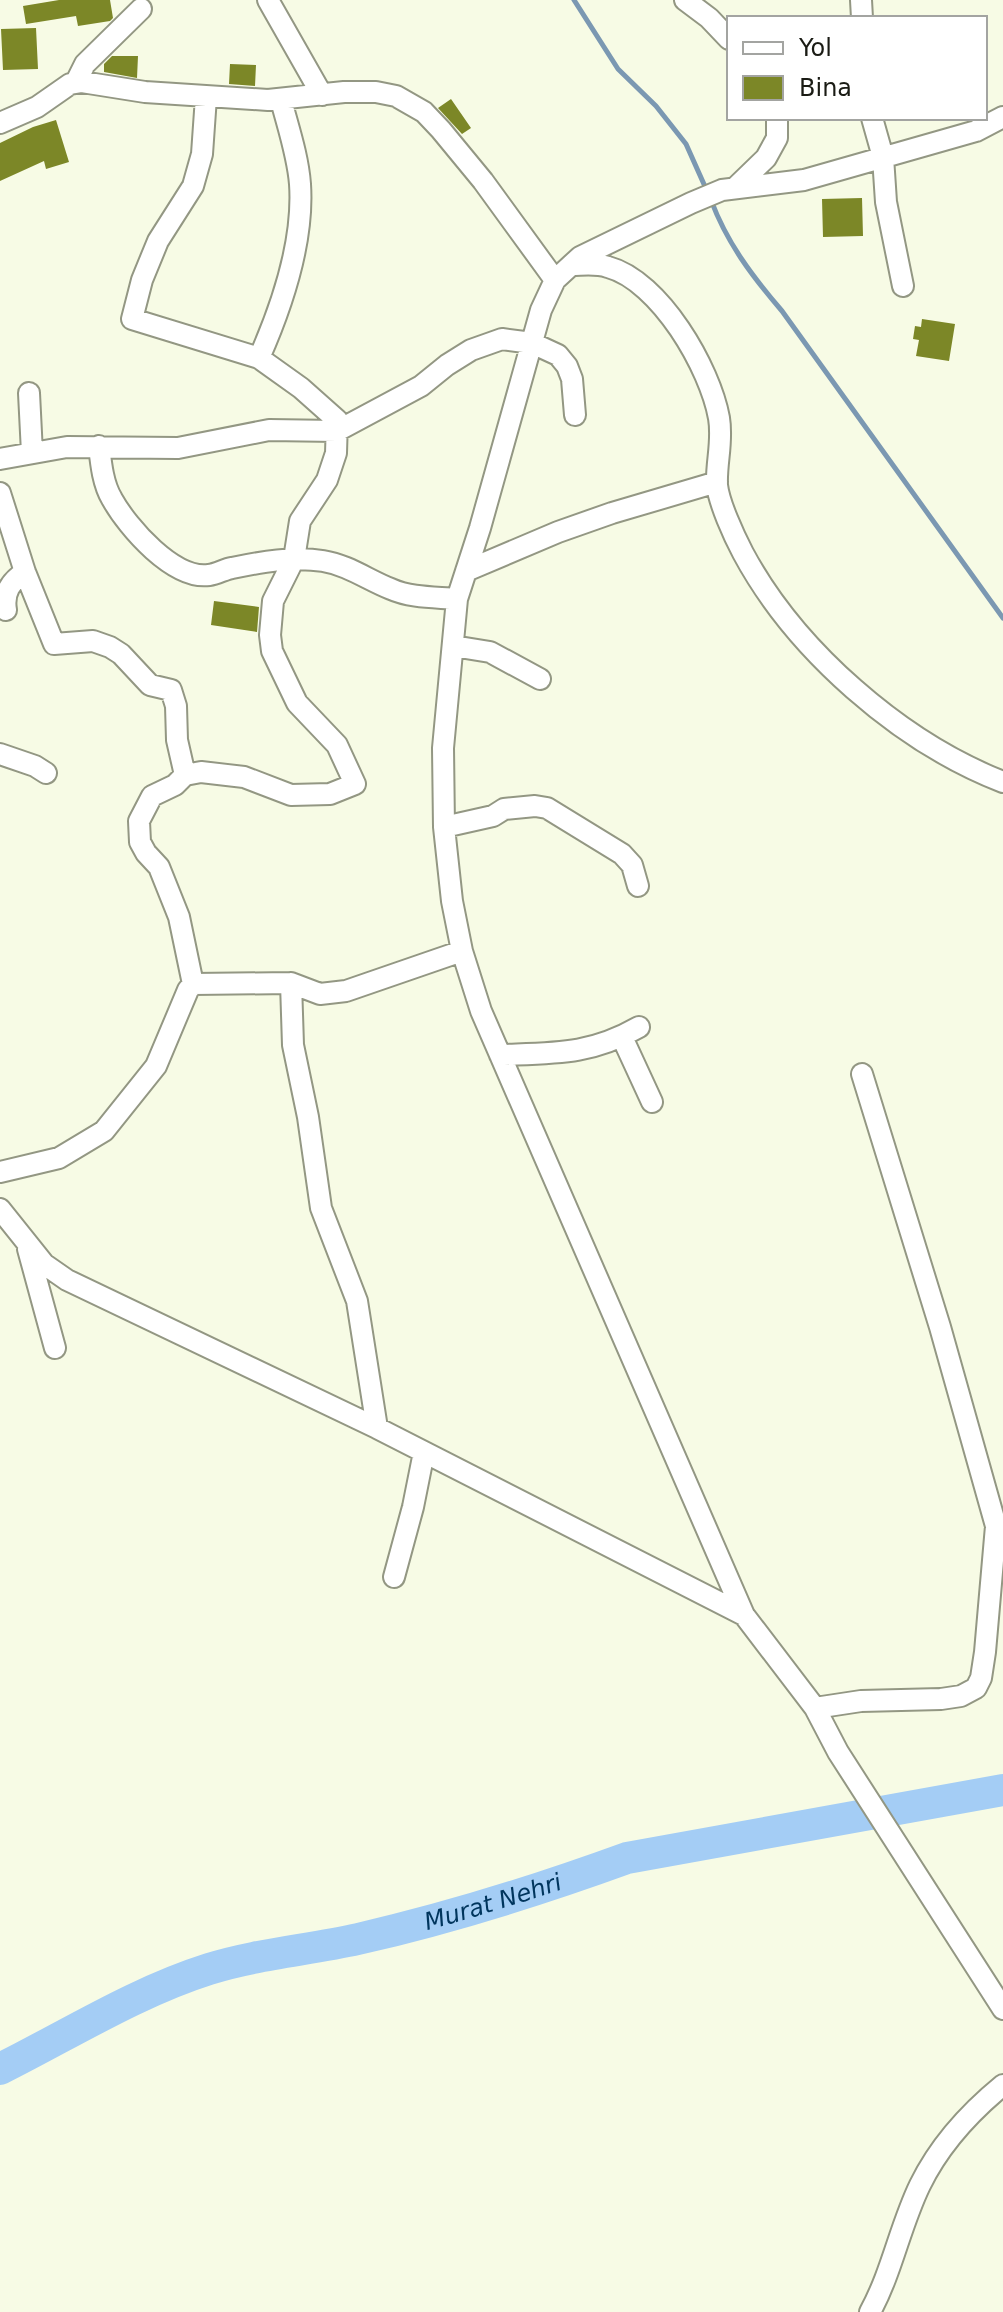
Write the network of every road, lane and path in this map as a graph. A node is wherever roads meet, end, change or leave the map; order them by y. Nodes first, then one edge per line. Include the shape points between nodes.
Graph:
1 (268, 0) edge
2 (685, 0) edge
3 (141, 9) dead end
4 (727, 37) edge
5 (76, 82) junction
6 (322, 95) junction
7 (206, 97) junction
8 (281, 100) junction
9 (1003, 117) edge
10 (777, 120) edge
11 (873, 120) edge
12 (0, 123) edge
13 (883, 157) junction
14 (728, 189) junction
15 (572, 265) junction
16 (555, 280) junction
17 (903, 286) dead end
18 (532, 343) junction
19 (259, 358) junction
20 (29, 393) dead end
21 (575, 415) dead end
22 (337, 431) junction
23 (99, 446) junction
24 (32, 453) junction
25 (0, 459) edge
26 (717, 482) junction
27 (0, 493) edge
28 (294, 559) junction
29 (466, 571) junction
30 (25, 572) junction
31 (457, 599) junction
32 (6, 610) dead end
33 (453, 646) junction
34 (540, 679) dead end
35 (0, 754) edge
36 (46, 773) dead end
37 (185, 775) junction
38 (1003, 782) edge
39 (444, 827) junction
40 (638, 886) dead end
41 (462, 951) junction
42 (291, 983) junction
43 (193, 984) junction
44 (500, 1055) junction
45 (862, 1074) dead end
46 (652, 1102) dead end
47 (0, 1172) edge
48 (0, 1209) edge
49 (27, 1245) junction
50 (55, 1348) dead end
51 (377, 1428) junction
52 (424, 1452) junction
53 (394, 1577) dead end
54 (744, 1615) junction
55 (815, 1708) junction
56 (1003, 2009) edge
57 (1003, 2085) edge
58 (870, 2312) edge

1 - 6 street
2 - 4 street
3 - 5 street via 85,64
5 - 7 street
5 - 12 street
6 - 8 street
6 - 16 street via 376,92 424,112 483,181
7 - 8 street
7 - 19 street via 202,154 193,186 158,241 132,319
8 - 19 street via 300,200 295,248
9 - 13 street via 976,131
10 - 14 street via 777,138 766,158
11 - 13 street
13 - 14 street via 804,180
13 - 17 street
14 - 15 street
15 - 16 street
15 - 26 street via 606,266 625,274 669,315 701,364 714,398 722,445
16 - 18 street
18 - 21 street via 558,355 567,366
18 - 22 street via 502,339 471,350 393,403
18 - 29 street
19 - 22 street via 328,411 337,420
20 - 24 street
22 - 23 street via 269,430 178,448
22 - 28 street via 327,480 300,521
23 - 24 street
23 - 28 street via 111,499 174,566 210,575
24 - 25 street
26 - 29 street via 572,527
26 - 38 street via 742,551 771,599 811,647 889,717 937,749
27 - 30 street
28 - 31 street via 341,565 412,595
28 - 37 street via 273,601 272,651 297,703 337,745 355,784 330,794 291,795 244,777
29 - 31 street
30 - 32 street via 6,592
30 - 37 street via 54,644 93,641 110,647 150,685 171,690
31 - 33 street
33 - 34 street via 490,652
33 - 39 street via 443,748
35 - 36 street
37 - 43 street via 152,796 139,830 140,842 159,867 179,917
39 - 40 street via 517,806 547,808 622,854 632,865
39 - 41 street
41 - 42 street via 346,991 320,994
41 - 44 street
42 - 43 street
42 - 51 street via 293,1045 321,1208 357,1301
43 - 47 street via 156,1066 104,1131 59,1158
44 - 46 street via 595,1048 631,1032
44 - 54 street
45 - 55 street via 996,1526 985,1652 976,1688 941,1699
48 - 49 street
49 - 50 street
49 - 51 street via 67,1280
51 - 52 street
52 - 53 street
52 - 54 street
54 - 55 street
55 - 56 street
57 - 58 street via 983,2102 920,2185

